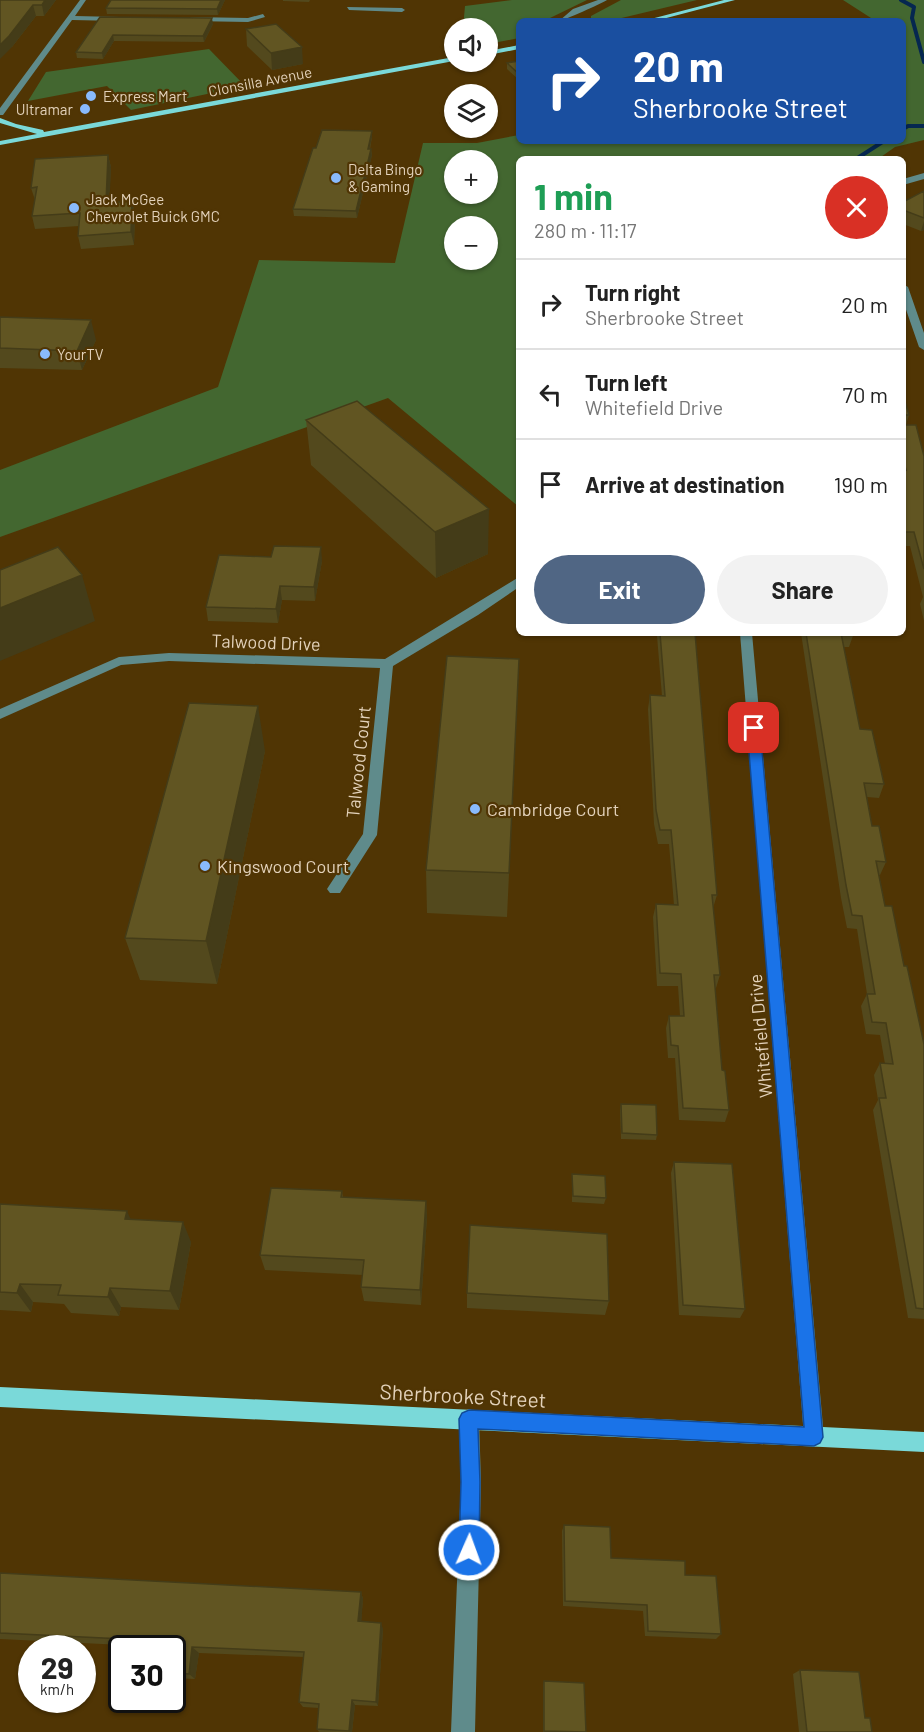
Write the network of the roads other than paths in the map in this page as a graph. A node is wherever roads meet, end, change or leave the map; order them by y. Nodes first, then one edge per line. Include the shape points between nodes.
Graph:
1 (83, 0) edge
2 (604, 0) edge
3 (732, 0) edge
4 (349, 8) dead end
5 (402, 10) dead end
6 (263, 16) dead end
7 (70, 18) junction
8 (564, 18) edge
9 (658, 18) edge
10 (132, 19) edge
11 (178, 19) edge
12 (516, 48) edge
13 (498, 51) edge
14 (444, 61) edge
15 (0, 114) edge
16 (0, 120) edge
17 (49, 134) junction
18 (0, 143) edge
19 (923, 176) edge
20 (906, 180) edge
21 (906, 296) edge
22 (924, 347) edge
23 (516, 583) edge
24 (746, 636) edge
25 (387, 664) junction
26 (0, 714) edge
27 (335, 889) dead end
28 (0, 1397) edge
29 (469, 1419) junction
30 (814, 1437) junction
31 (924, 1442) edge
32 (463, 1732) edge

1 - 7 street
2 - 8 street
3 - 9 main road
4 - 5 street
6 - 11 street via 248,20
7 - 10 street
7 - 15 street
12 - 13 main road
14 - 17 main road, Clonsilla Avenue
16 - 17 main road
17 - 18 main road, Clonsilla Avenue
19 - 20 street
21 - 22 street
23 - 25 street
24 - 30 street, Whitefield Drive
25 - 26 street, Talwood Drive via 169,657 119,662
25 - 27 street, Talwood Court via 370,835
28 - 29 main road, Sherbrooke Street
29 - 30 main road, Sherbrooke Street
29 - 32 street via 471,1482
30 - 31 main road, Sherbrooke Street

